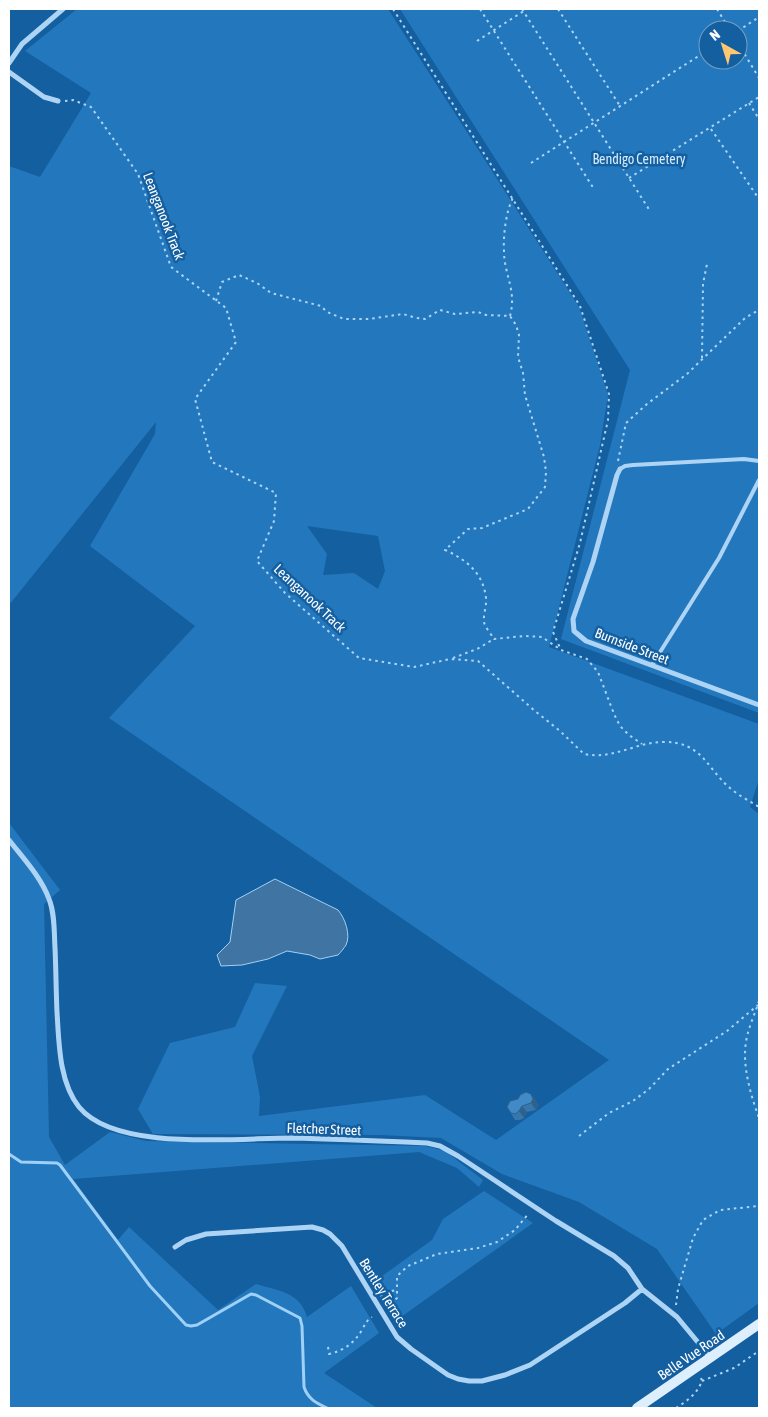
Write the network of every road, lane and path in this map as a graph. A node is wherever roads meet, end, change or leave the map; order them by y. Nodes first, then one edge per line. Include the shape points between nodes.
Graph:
1 (63, 9) edge
2 (393, 9) edge
3 (480, 9) edge
4 (527, 9) edge
5 (558, 9) edge
6 (716, 9) edge
7 (523, 10) edge
8 (759, 17) edge
9 (723, 20) edge
10 (748, 24) edge
11 (493, 30) junction
12 (477, 41) dead end
13 (698, 56) edge
14 (748, 60) edge
15 (9, 62) edge
16 (9, 72) edge
17 (759, 78) edge
18 (759, 96) edge
19 (58, 101) joint
20 (749, 103) junction
21 (620, 106) junction
22 (759, 119) edge
23 (594, 122) junction
24 (711, 128) junction
25 (564, 142) junction
26 (531, 162) dead end
27 (629, 178) junction
28 (594, 189) dead end
29 (513, 198) junction
30 (759, 199) edge
31 (650, 211) dead end
32 (707, 264) dead end
33 (216, 300) junction
34 (757, 310) dead end
35 (510, 316) junction
36 (702, 358) junction
37 (759, 461) edge
38 (620, 469) junction
39 (759, 480) edge
40 (494, 639) junction
41 (561, 650) junction
42 (450, 659) junction
43 (652, 665) junction
44 (759, 705) edge
45 (643, 745) junction
46 (759, 807) edge
47 (9, 840) edge
48 (759, 1001) edge
49 (758, 1006) junction
50 (759, 1118) edge
51 (579, 1136) dead end
52 (534, 1206) junction
53 (759, 1206) edge
54 (176, 1246) dead end
55 (397, 1290) junction
56 (642, 1290) junction
57 (380, 1296) dead end
58 (391, 1304) dead end
59 (671, 1311) junction
60 (372, 1317) dead end
61 (759, 1324) edge
62 (328, 1347) dead end
63 (759, 1351) edge
64 (711, 1358) junction
65 (637, 1408) edge
66 (676, 1408) edge

1 - 15 street via 22,44
2 - 29 path
3 - 11 path
4 - 7 path
5 - 21 path
6 - 9 path
7 - 11 path
7 - 23 path
8 - 10 path
11 - 12 path
11 - 25 path
13 - 21 path
14 - 17 path
16 - 19 street via 44,97
18 - 20 path
19 - 33 path, Leanganook Track via 73,100 91,107 138,174 171,267
20 - 22 path
20 - 24 path
21 - 23 path
23 - 25 path
23 - 27 path
24 - 27 path
24 - 30 path
25 - 26 path
25 - 28 path
27 - 31 path
29 - 35 path via 509,206 504,252 514,302
29 - 41 path via 580,306 609,394 608,420 580,543 553,632
32 - 36 path via 703,284
33 - 35 path via 222,282 239,275 270,293 321,306 326,312 344,319 403,314 425,318 440,310 455,314 478,312
33 - 42 path, Leanganook Track via 226,308 236,342 195,399 212,462 276,493 274,521 257,561 285,593 359,658 414,667
34 - 36 path
35 - 40 path via 518,335 525,395 544,457 545,487 528,509 482,528 468,529 445,550 472,566 481,581 486,598 484,623
36 - 38 path via 687,374 626,422 618,456
37 - 38 lane via 633,465
38 - 43 street, Burnside Street via 572,625 586,641
39 - 43 lane via 719,558
40 - 41 path via 542,637
40 - 42 path
41 - 45 path via 587,659 598,672 620,726
42 - 45 path, Leanganook Track via 478,661 584,754 606,755
43 - 44 street, Burnside Street
45 - 46 path, Leanganook Track via 677,743 692,749 730,788
47 - 52 street, Fletcher Street via 49,900 54,920 63,1068 73,1098 88,1115 111,1128 157,1138 310,1138 427,1143 458,1156
48 - 49 path
49 - 50 path via 745,1051
49 - 51 path via 727,1031 668,1069 634,1101 609,1113
52 - 55 path via 515,1230 497,1242 436,1254 404,1268 398,1276
52 - 56 street, Fletcher Street via 614,1256 628,1268
53 - 59 path via 720,1210 703,1220 693,1238 678,1289 677,1304
54 - 56 street, Bentley Terrace via 206,1234 305,1227 323,1230 342,1246 404,1344 448,1375 469,1381 505,1375 530,1365
55 - 57 path
55 - 58 path via 397,1298
56 - 59 street, Fletcher Street
59 - 64 street, Fletcher Street
60 - 62 path via 350,1345 330,1354
61 - 64 street, Belle Vue Road
63 - 66 path via 734,1368 702,1381 694,1395
64 - 65 street, Belle Vue Road

